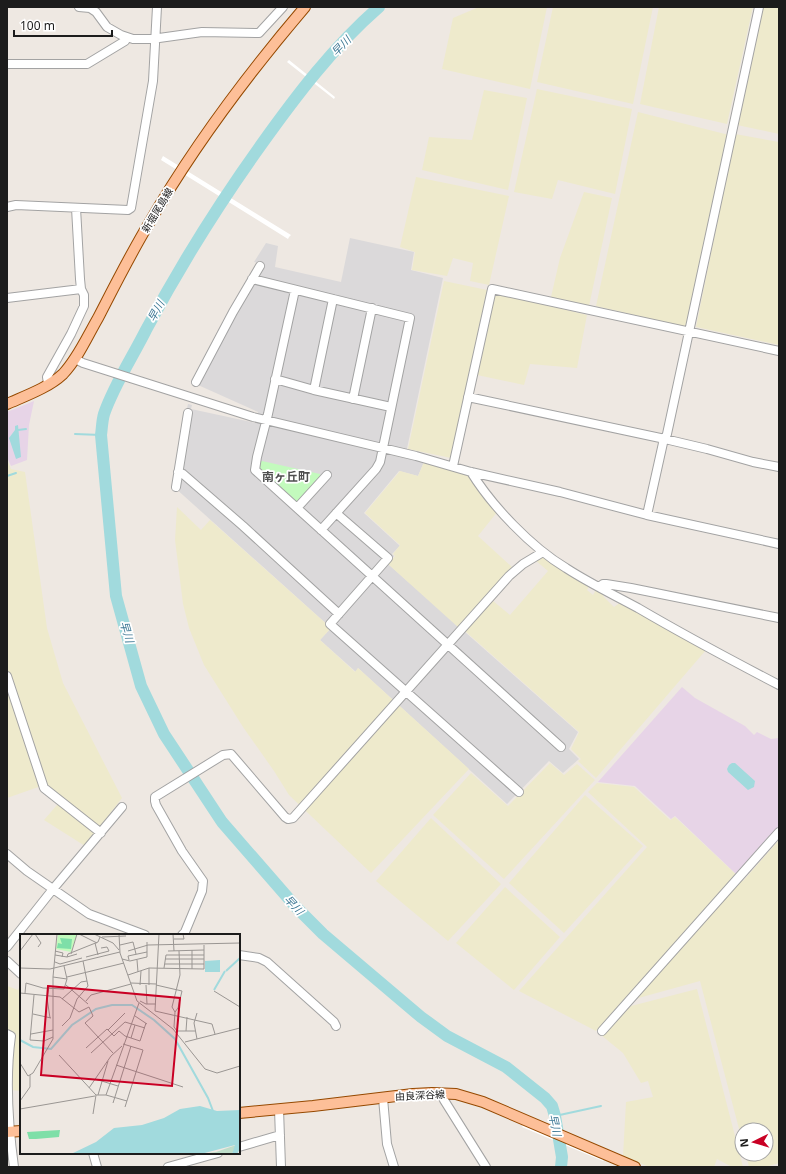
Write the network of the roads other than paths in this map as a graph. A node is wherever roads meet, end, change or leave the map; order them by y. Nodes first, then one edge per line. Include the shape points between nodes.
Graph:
1 (79, 7) edge
2 (157, 7) edge
3 (283, 7) edge
4 (305, 7) edge
5 (759, 7) edge
6 (127, 38) junction
7 (156, 38) junction
8 (7, 64) edge
9 (7, 207) edge
10 (76, 208) junction
11 (260, 266) dead end
12 (252, 279) junction
13 (81, 289) junction
14 (295, 290) junction
15 (7, 298) edge
16 (333, 299) junction
17 (372, 308) junction
18 (689, 331) junction
19 (779, 351) edge
20 (75, 359) junction
21 (276, 379) junction
22 (196, 382) dead end
23 (48, 384) junction
24 (314, 390) junction
25 (468, 397) junction
26 (353, 398) junction
27 (7, 404) edge
28 (391, 407) junction
29 (188, 413) dead end
30 (266, 420) junction
31 (665, 439) junction
32 (382, 449) junction
33 (452, 466) junction
34 (779, 467) edge
35 (178, 472) junction
36 (471, 472) junction
37 (327, 475) dead end
38 (176, 487) dead end
39 (297, 508) junction
40 (336, 513) junction
41 (647, 515) junction
42 (321, 530) junction
43 (779, 544) edge
44 (543, 552) junction
45 (372, 577) junction
46 (599, 587) junction
47 (339, 614) junction
48 (779, 618) edge
49 (448, 644) junction
50 (7, 676) edge
51 (779, 685) edge
52 (406, 691) junction
53 (561, 747) dead end
54 (519, 792) dead end
55 (122, 807) dead end
56 (779, 832) edge
57 (101, 833) junction
58 (7, 854) edge
59 (53, 889) junction
60 (142, 934) edge
61 (183, 934) edge
62 (7, 947) edge
63 (240, 955) edge
64 (7, 962) edge
65 (20, 973) edge
66 (336, 1026) dead end
67 (602, 1031) dead end
68 (7, 1034) edge
69 (441, 1093) junction
70 (383, 1098) junction
71 (279, 1109) junction
72 (240, 1113) edge
73 (20, 1131) edge
74 (8, 1132) edge
75 (280, 1134) junction
76 (240, 1147) edge
77 (93, 1154) edge
78 (214, 1154) edge
79 (14, 1167) edge
80 (97, 1167) edge
81 (168, 1167) edge
82 (281, 1167) edge
83 (394, 1167) edge
84 (486, 1167) edge
85 (635, 1167) edge

1 - 6 street via 90,8 108,27
2 - 7 street
3 - 7 street via 259,33 202,32
4 - 20 main road, 新堀尾島線 via 257,64 178,174
5 - 18 street
6 - 7 street
6 - 8 street via 87,64
7 - 10 street via 153,81 132,206 128,210
9 - 10 street via 16,205
10 - 13 street
11 - 12 street
12 - 14 street
12 - 22 street
13 - 15 street
13 - 23 street via 84,306 47,377
14 - 16 street
14 - 21 street
16 - 17 street
16 - 24 street
17 - 26 street
17 - 28 street via 410,318
18 - 19 street
18 - 25 street via 492,289
18 - 31 street
20 - 23 main road, 新堀尾島線 via 62,375
20 - 30 street via 83,364
21 - 24 street
21 - 30 street
23 - 27 main road, 新堀尾島線
24 - 26 street
25 - 31 street
25 - 33 street
26 - 28 street
28 - 32 street
29 - 35 street
30 - 32 street
30 - 39 street via 255,470
31 - 34 street
31 - 41 street
32 - 33 street
32 - 40 street via 376,469
33 - 36 street
35 - 38 street
35 - 47 street via 243,526
36 - 41 street
36 - 44 street via 512,524
37 - 39 street
39 - 42 street
40 - 42 street
40 - 45 street via 388,558
41 - 43 street
42 - 45 street
44 - 46 street
44 - 49 street via 509,576
45 - 47 street
45 - 49 street
46 - 48 street via 602,584 624,587
46 - 51 street
47 - 52 street via 330,624
49 - 52 street
49 - 53 street
50 - 57 street via 44,788
52 - 54 street
52 - 61 street via 293,818 285,817 231,754 224,755 155,797 154,801 182,851 203,881 202,891
55 - 57 street
56 - 67 street
57 - 59 street
58 - 59 street via 27,872
59 - 60 street via 89,914
59 - 62 street
63 - 66 street via 267,962
64 - 65 street
68 - 74 street via 11,1036
69 - 70 main road, 由良深谷線
69 - 84 street
69 - 85 main road, 由良深谷線 via 474,1099
70 - 71 main road, 由良深谷線
70 - 83 street via 388,1144
71 - 72 main road, 由良深谷線
71 - 75 street
73 - 74 main road
74 - 79 street
75 - 76 street
75 - 82 street
77 - 80 street
78 - 81 street

